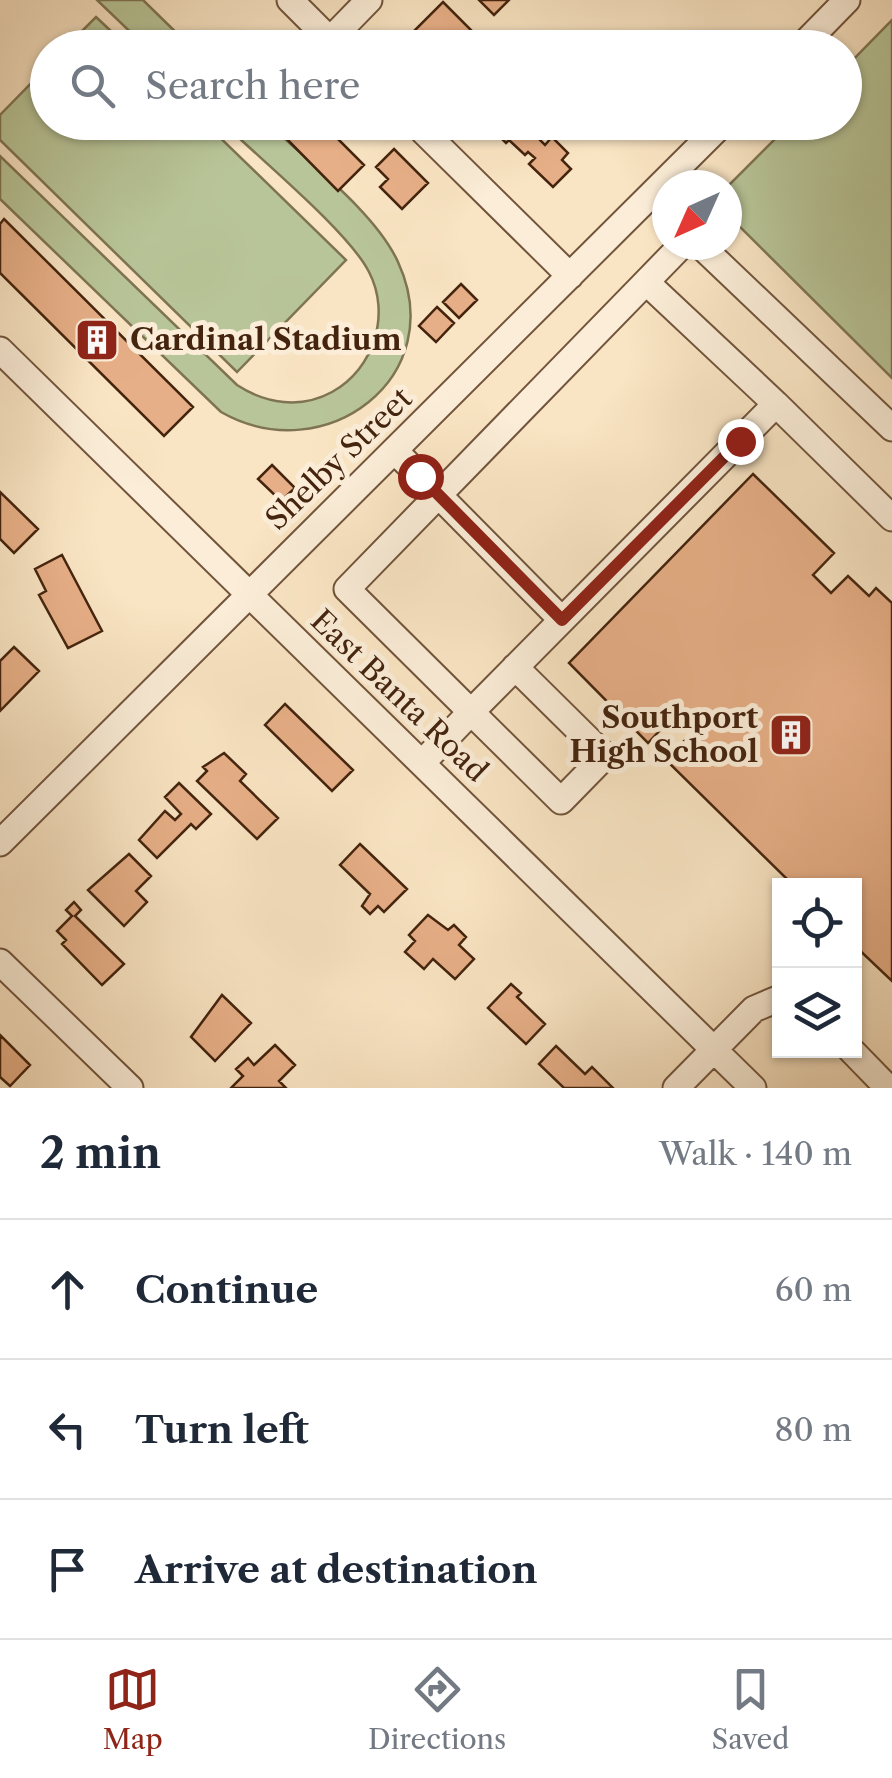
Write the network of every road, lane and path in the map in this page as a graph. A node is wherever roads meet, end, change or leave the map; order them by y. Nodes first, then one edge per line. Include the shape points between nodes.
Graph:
1 (290, 0) edge
2 (369, 0) edge
3 (847, 0) edge
4 (320, 30) edge
5 (345, 30) edge
6 (818, 30) edge
7 (432, 140) edge
8 (710, 140) edge
9 (686, 170) edge
10 (652, 210) edge
11 (667, 260) edge
12 (716, 260) edge
13 (570, 276) junction
14 (646, 282) junction
15 (0, 350) edge
16 (776, 404) junction
17 (892, 428) edge
18 (395, 451) junction
19 (439, 495) junction
20 (892, 518) edge
21 (248, 592) junction
22 (562, 620) junction
23 (515, 668) junction
24 (471, 712) junction
25 (422, 763) junction
26 (0, 843) edge
27 (0, 962) edge
28 (772, 1001) edge
29 (714, 1050) junction
30 (859, 1058) edge
31 (130, 1088) edge
32 (676, 1088) edge
33 (753, 1088) edge
34 (888, 1088) edge

1 - 4 street
2 - 5 street
3 - 6 street
7 - 13 street
8 - 9 street, Shelby Street
10 - 13 street, Shelby Street
11 - 14 street
12 - 17 street
13 - 18 street, Shelby Street
14 - 16 street
14 - 19 street
15 - 21 street, East Banta Road
16 - 20 street
16 - 22 street
18 - 19 street
18 - 21 street, Shelby Street
19 - 22 street
19 - 24 street via 347,589
21 - 25 street, East Banta Road
21 - 26 street, Shelby Street
22 - 23 street
23 - 24 street
23 - 24 street via 605,756 561,801
24 - 25 street
25 - 29 street, East Banta Road
27 - 31 street
28 - 29 street via 754,1009
29 - 32 street
29 - 33 street, East Banta Road
30 - 34 street

